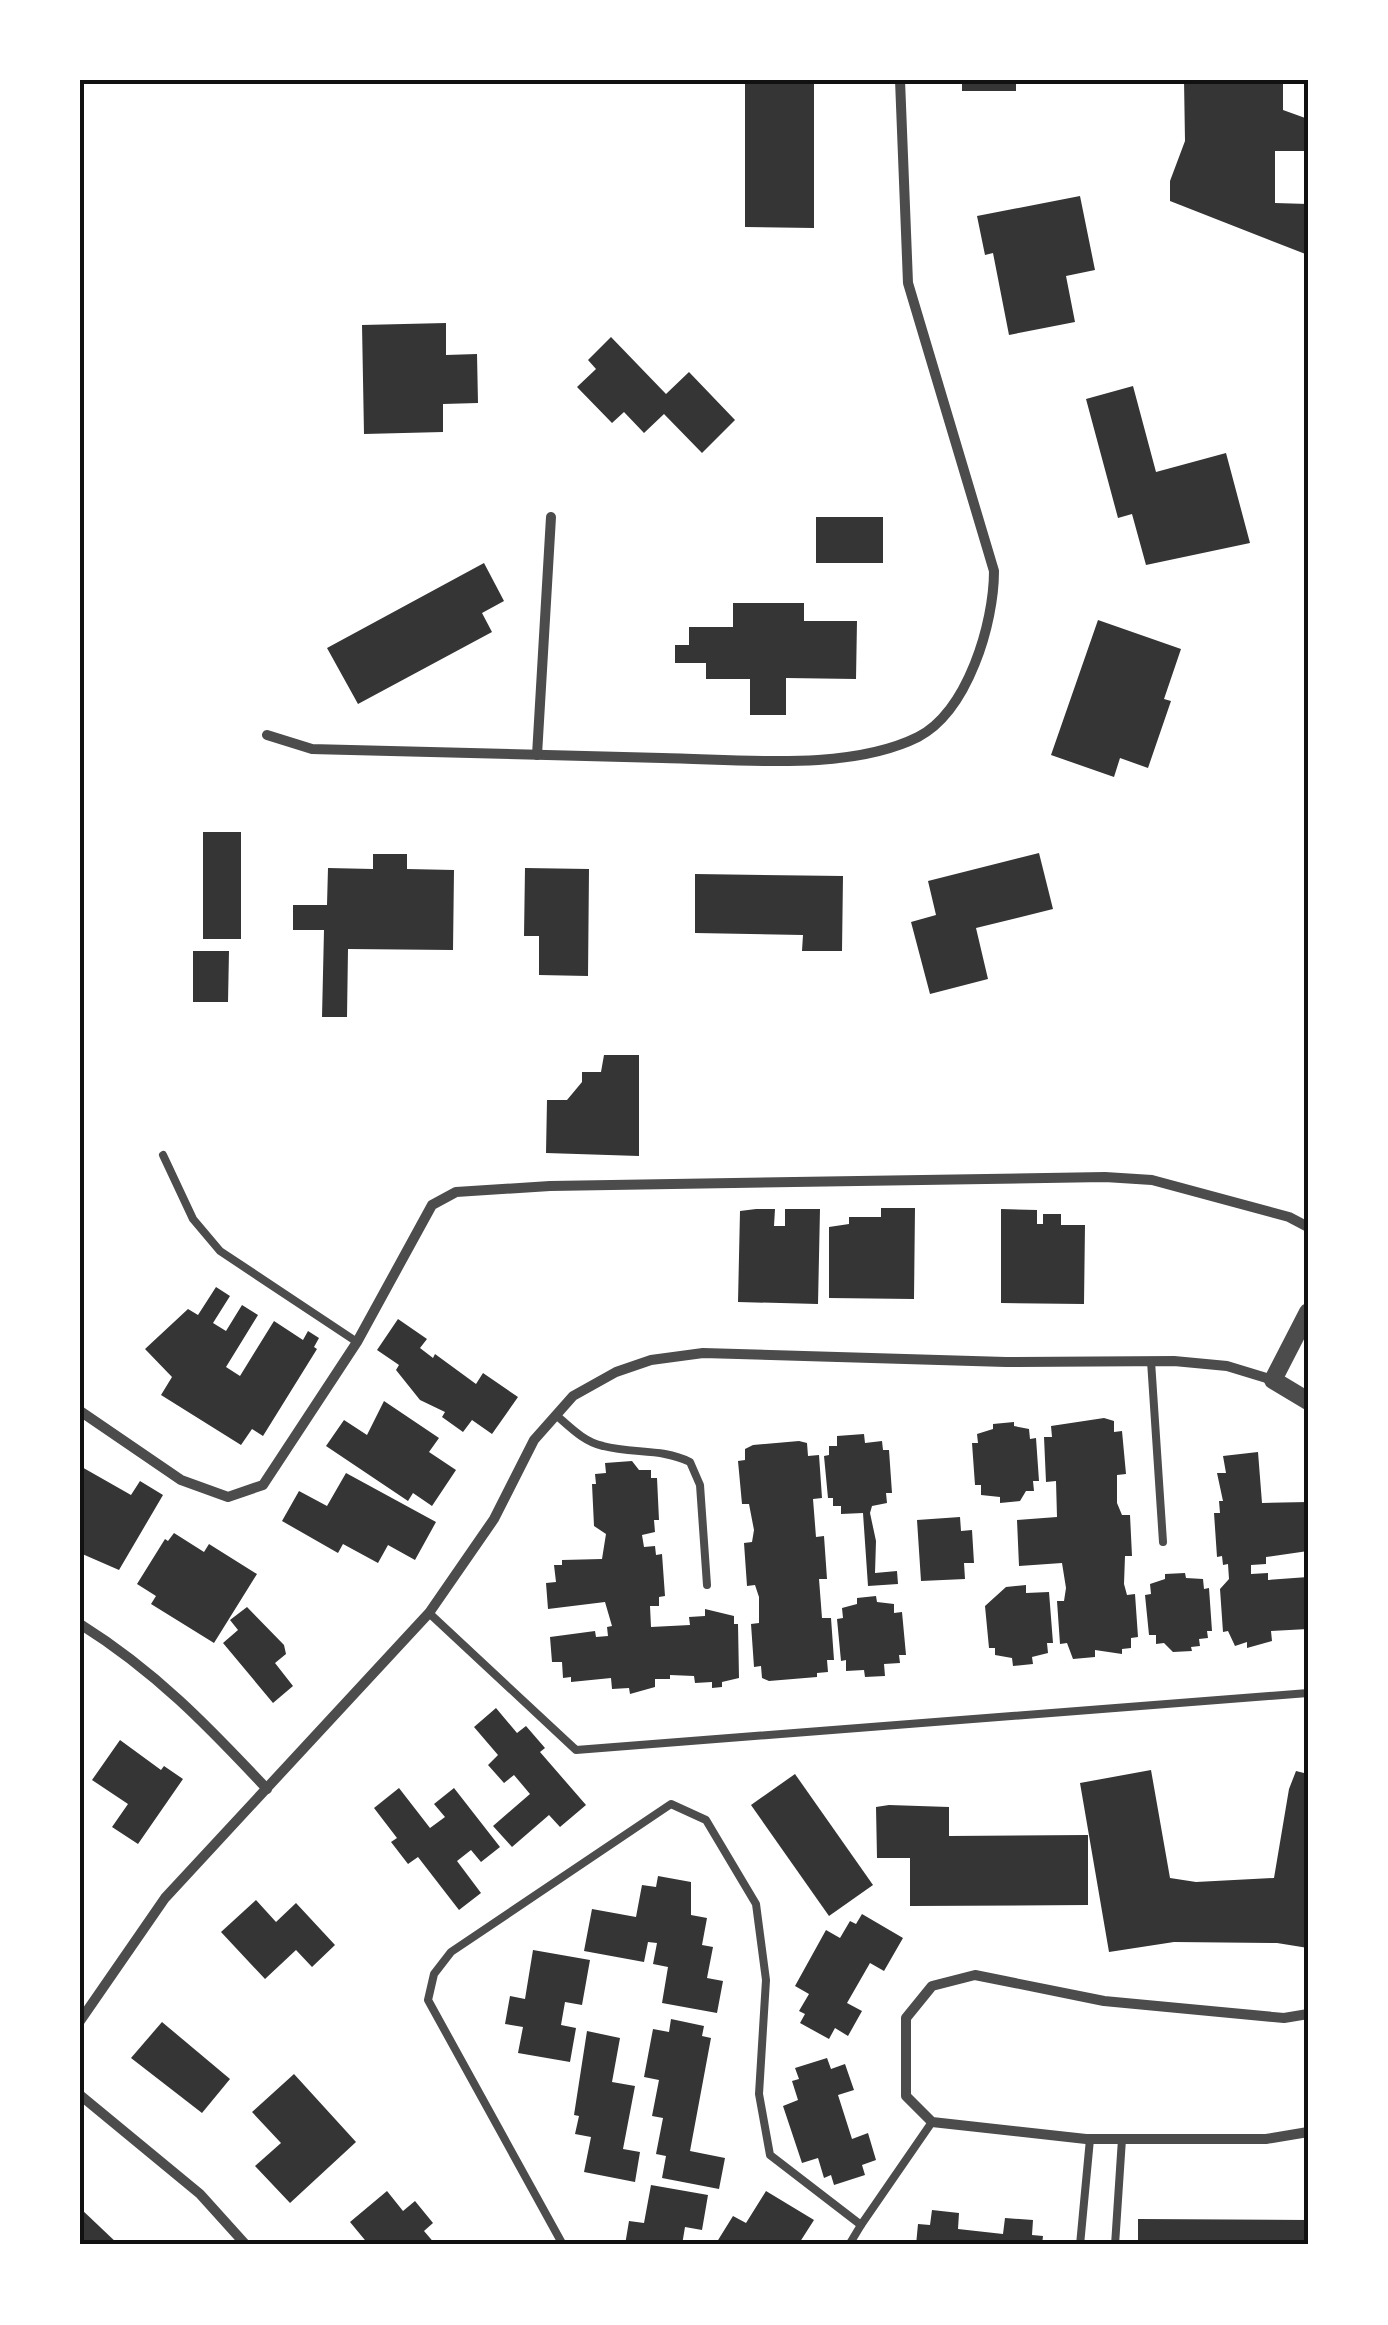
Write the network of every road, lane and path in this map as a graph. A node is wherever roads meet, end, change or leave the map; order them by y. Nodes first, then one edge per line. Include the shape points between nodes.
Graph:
1 (900, 80) edge
2 (551, 517) dead end
3 (267, 735) dead end
4 (537, 756) junction
5 (163, 1154) dead end
6 (1308, 1227) edge
7 (1308, 1312) edge
8 (357, 1342) junction
9 (1151, 1361) junction
10 (1274, 1380) junction
11 (1308, 1401) edge
12 (80, 1411) edge
13 (556, 1415) junction
14 (1163, 1542) dead end
15 (707, 1585) dead end
16 (429, 1614) junction
17 (80, 1624) edge
18 (1308, 1694) edge
19 (267, 1789) junction
20 (1308, 2014) edge
21 (80, 2021) edge
22 (80, 2095) edge
23 (932, 2122) junction
24 (1308, 2132) edge
25 (1090, 2139) junction
26 (1122, 2139) junction
27 (861, 2224) junction
28 (246, 2245) edge
29 (563, 2245) edge
30 (849, 2245) edge
31 (1080, 2245) edge
32 (1115, 2245) edge

1 - 4 street via 908,283 994,571 994,606 980,654 940,720 886,750 754,759
2 - 4 street
3 - 4 street via 312,749
5 - 8 lane via 193,1219 220,1252
6 - 8 street via 1152,1180 1105,1177 456,1192 432,1205
7 - 10 street
8 - 12 street via 263,1485 228,1497 181,1480
9 - 10 street via 1227,1366
9 - 13 street via 703,1353 616,1372 573,1396
9 - 14 lane
10 - 11 street
13 - 15 lane via 601,1446 670,1452 690,1462 700,1485
13 - 16 street via 534,1440 494,1519
16 - 18 lane via 576,1750
16 - 19 street
17 - 19 street via 181,1698
19 - 21 street via 164,1898
20 - 23 street via 1284,2018 1104,2001 975,1975 932,1986 906,2018 906,2096
22 - 28 street via 200,2194
23 - 25 street
23 - 27 lane
24 - 26 street via 1266,2139
25 - 26 street
25 - 31 lane
26 - 32 lane
27 - 29 lane via 770,2155 759,2094 766,1980 756,1904 706,1820 671,1804 451,1952 434,1974 428,2000
27 - 30 lane

